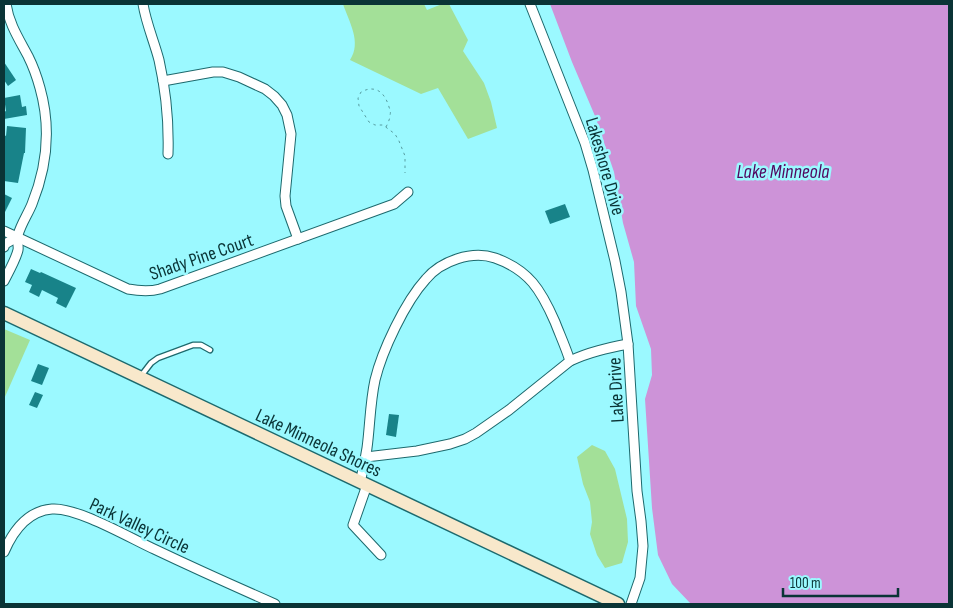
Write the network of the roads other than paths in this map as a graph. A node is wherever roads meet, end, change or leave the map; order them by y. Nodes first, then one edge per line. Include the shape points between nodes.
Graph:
1 (6, 4) edge
2 (143, 4) edge
3 (530, 4) edge
4 (163, 81) junction
5 (168, 154) dead end
6 (408, 192) dead end
7 (4, 230) edge
8 (17, 237) junction
9 (298, 239) junction
10 (4, 247) edge
11 (6, 270) edge
12 (4, 282) edge
13 (4, 313) edge
14 (628, 344) junction
15 (210, 350) dead end
16 (570, 361) junction
17 (140, 378) junction
18 (366, 457) junction
19 (364, 484) junction
20 (4, 552) edge
21 (381, 555) dead end
22 (275, 604) edge
23 (618, 604) edge
24 (630, 604) edge

1 - 8 street via 12,26 40,88 46,136 38,188
2 - 4 street
3 - 14 street, Lakeshore Drive via 594,170 616,261
4 - 5 street
4 - 9 street via 223,72 265,89 278,100 290,124 286,206
6 - 9 street, Shady Pine Court via 394,204
7 - 8 street, Shady Pine Court
8 - 9 street, Shady Pine Court via 128,289 139,291 157,290
8 - 10 street
8 - 11 street via 18,250
11 - 12 street
13 - 17 main road, Lake Minneola Shores
14 - 16 street, Lake Drive
14 - 24 street, Lake Drive via 643,546 640,578
15 - 17 lane via 193,345 158,358
16 - 18 street, Lake Drive via 509,410 465,439
16 - 18 street via 545,299 530,280 494,258 477,255 457,258 426,278 385,350 373,391
17 - 19 main road, Lake Minneola Shores
18 - 19 street
19 - 21 street via 353,525
19 - 23 main road, Lake Minneola Shores
20 - 22 street, Park Valley Circle via 26,519 40,512 60,510 88,518

